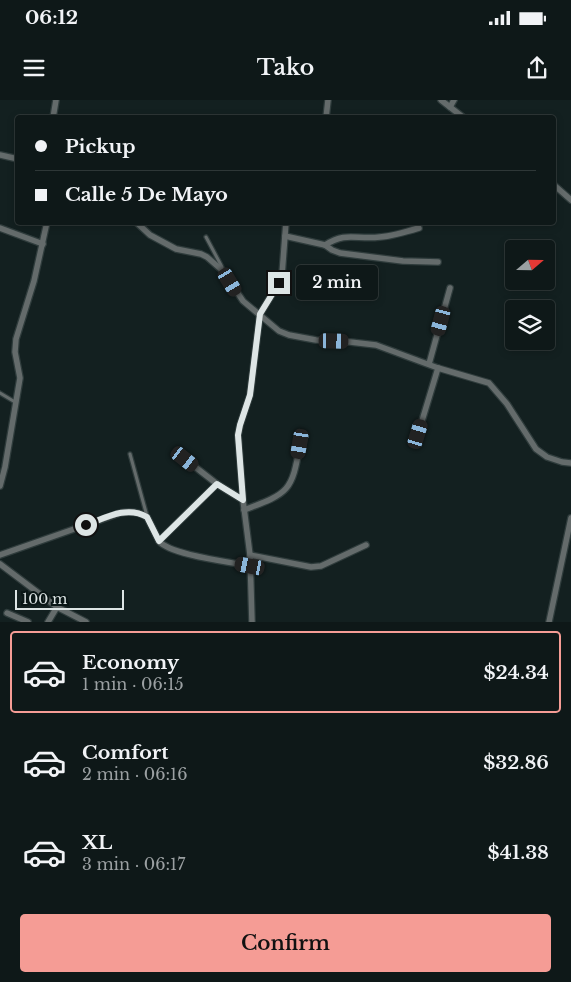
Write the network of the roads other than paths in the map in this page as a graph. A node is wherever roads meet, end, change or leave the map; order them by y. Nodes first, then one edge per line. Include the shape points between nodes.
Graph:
1 (56, 100) edge
2 (328, 100) edge
3 (441, 100) edge
4 (454, 100) edge
5 (450, 107) junction
6 (54, 115) edge
7 (326, 115) edge
8 (460, 115) edge
9 (0, 155) edge
10 (15, 158) edge
11 (556, 188) edge
12 (571, 200) edge
13 (46, 225) edge
14 (139, 225) edge
15 (286, 225) edge
16 (0, 228) edge
17 (419, 228) dead end
18 (285, 236) junction
19 (206, 237) dead end
20 (43, 244) junction
21 (325, 245) junction
22 (438, 262) dead end
23 (224, 271) junction
24 (450, 288) dead end
25 (260, 314) junction
26 (429, 364) junction
27 (438, 368) junction
28 (0, 393) edge
29 (15, 402) junction
30 (418, 434) dead end
31 (300, 444) dead end
32 (130, 454) dead end
33 (185, 459) dead end
34 (571, 463) edge
35 (217, 484) junction
36 (0, 486) edge
37 (243, 500) junction
38 (244, 510) junction
39 (147, 517) junction
40 (571, 518) edge
41 (159, 541) junction
42 (366, 545) dead end
43 (250, 555) junction
44 (0, 556) edge
45 (0, 564) edge
46 (250, 566) junction
47 (57, 606) junction
48 (7, 613) dead end
49 (28, 622) edge
50 (48, 622) edge
51 (86, 622) edge
52 (252, 622) edge
53 (549, 622) edge

1 - 6 street
2 - 7 street
3 - 5 street
4 - 5 street
5 - 8 street
9 - 10 street
11 - 12 street
13 - 20 street
14 - 23 street via 176,249 201,254
15 - 18 street
16 - 20 street
17 - 21 street via 378,237 343,236
18 - 21 street
18 - 25 street via 282,275
19 - 23 lane
20 - 29 street via 16,339 20,378
21 - 22 street via 340,253
23 - 25 street via 243,301
24 - 26 street
25 - 26 street via 289,335 376,345
25 - 37 street via 250,395 238,435
26 - 27 street
27 - 30 street
27 - 34 street via 489,383 536,449 546,457
28 - 29 lane
29 - 36 street
31 - 38 street via 288,488 274,498
32 - 39 lane
33 - 35 street
35 - 37 street
35 - 41 street
37 - 38 street
38 - 43 street
39 - 41 street
39 - 44 street via 136,512 120,513
40 - 53 street
41 - 46 street via 174,551
42 - 43 street via 311,567
43 - 46 street
45 - 47 street
46 - 52 street
47 - 50 street
47 - 51 street
48 - 49 street

